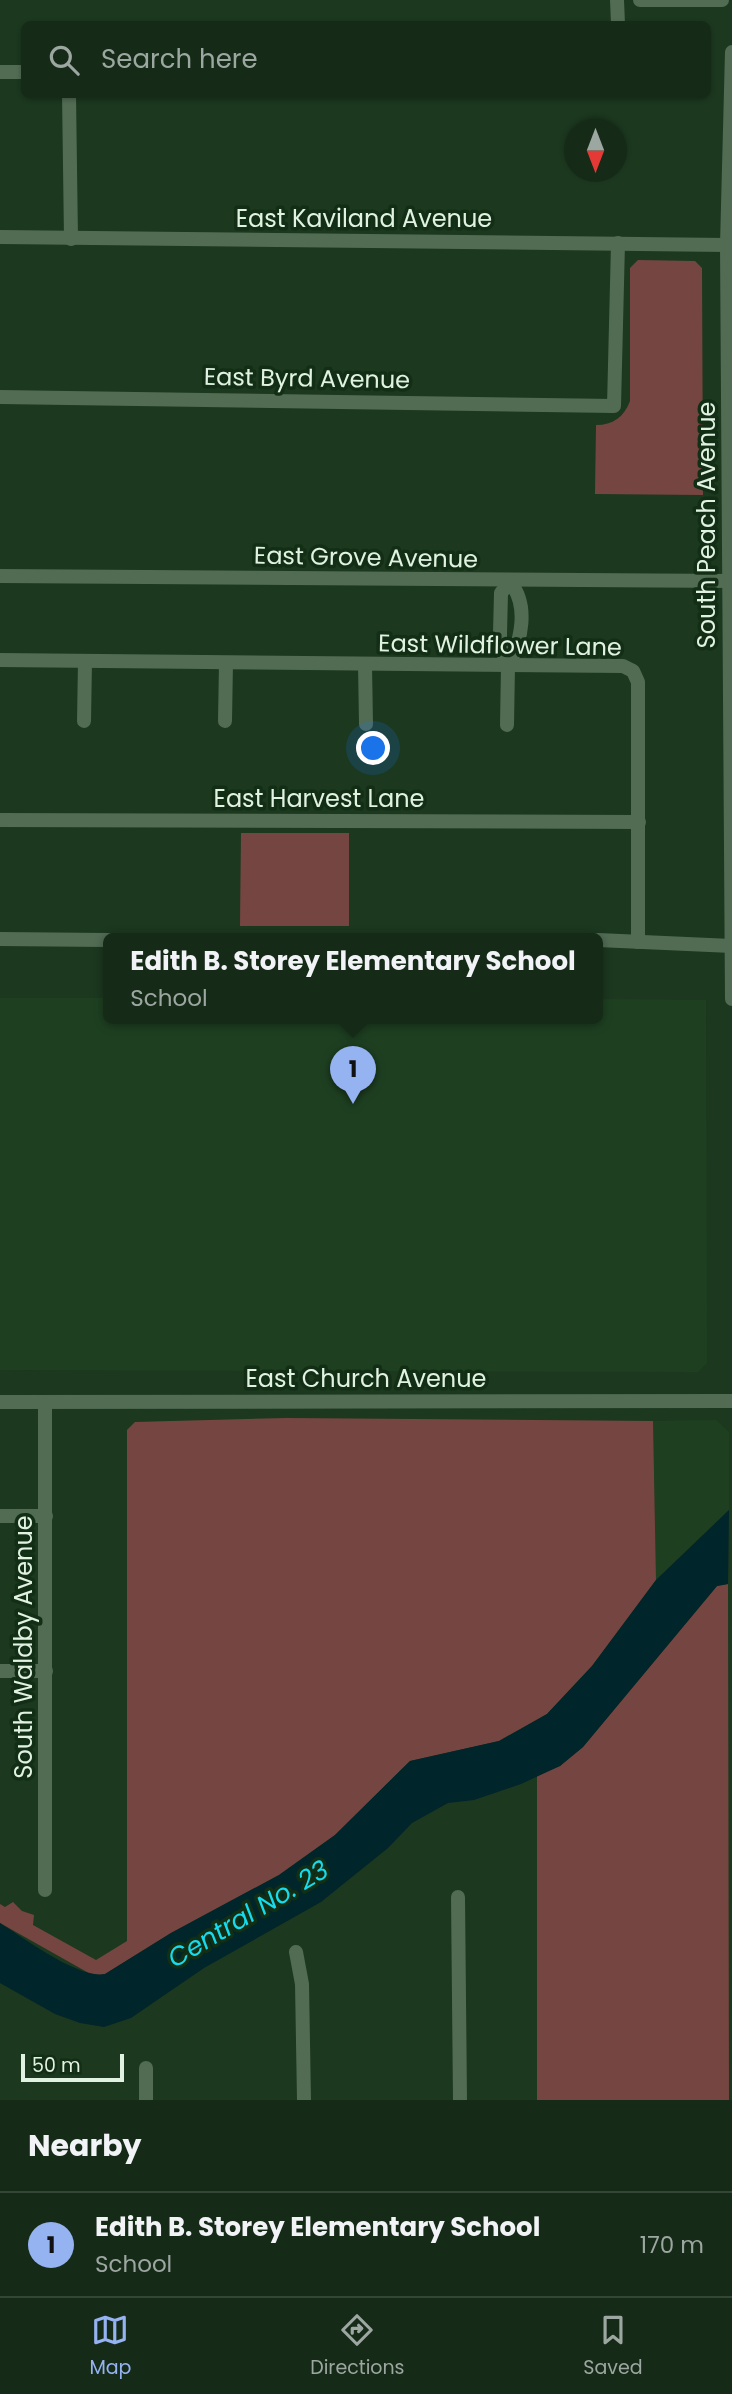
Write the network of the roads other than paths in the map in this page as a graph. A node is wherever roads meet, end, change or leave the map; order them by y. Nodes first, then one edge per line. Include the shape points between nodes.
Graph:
1 (617, 0) edge
2 (640, 0) edge
3 (722, 0) edge
4 (618, 21) edge
5 (732, 52) edge
6 (0, 72) edge
7 (21, 72) edge
8 (69, 98) edge
9 (0, 237) edge
10 (71, 239) junction
11 (618, 243) junction
12 (727, 245) junction
13 (0, 397) edge
14 (0, 576) edge
15 (731, 581) edge
16 (510, 582) junction
17 (500, 616) junction
18 (520, 618) junction
19 (0, 660) edge
20 (85, 661) junction
21 (226, 663) junction
22 (365, 665) junction
23 (508, 665) junction
24 (84, 721) dead end
25 (225, 721) dead end
26 (366, 724) dead end
27 (507, 725) dead end
28 (0, 820) edge
29 (639, 822) junction
30 (0, 939) edge
31 (103, 940) edge
32 (603, 940) edge
33 (638, 942) junction
34 (732, 946) edge
35 (732, 999) edge
36 (732, 1401) edge
37 (0, 1402) edge
38 (45, 1404) junction
39 (0, 1516) edge
40 (46, 1516) junction
41 (0, 1671) edge
42 (46, 1671) junction
43 (45, 1890) dead end
44 (458, 1897) dead end
45 (296, 1952) dead end
46 (146, 2068) dead end
47 (146, 2100) edge
48 (304, 2100) edge
49 (460, 2100) edge

1 - 4 street
2 - 3 street
5 - 12 street, South Peach Avenue
6 - 7 street
8 - 10 street
9 - 10 street, East Kaviland Avenue
10 - 11 street, East Kaviland Avenue
11 - 12 street, East Kaviland Avenue
11 - 13 street, East Byrd Avenue via 614,406
12 - 15 street, South Peach Avenue
14 - 16 street, East Grove Avenue
15 - 16 street, East Grove Avenue
15 - 34 street, South Peach Avenue
16 - 17 street via 501,593
16 - 18 street via 520,594
17 - 18 street via 510,623
17 - 23 street via 500,645
18 - 23 street via 520,644
19 - 20 street, East Wildflower Lane
20 - 21 street, East Wildflower Lane
20 - 24 street
21 - 22 street, East Wildflower Lane
21 - 25 street
22 - 23 street, East Wildflower Lane
22 - 26 street, East Wildflower Lane
23 - 27 street
23 - 29 street, East Wildflower Lane via 623,666 633,671 638,682
28 - 29 street, East Harvest Lane
29 - 33 street
30 - 31 street
32 - 33 street
33 - 34 street
34 - 35 street, South Peach Avenue
36 - 38 street, East Church Avenue
37 - 38 street, East Church Avenue
38 - 40 street, South Waldby Avenue
39 - 40 street
40 - 42 street, South Waldby Avenue
41 - 42 street
42 - 43 street, South Waldby Avenue
44 - 49 street
45 - 48 street via 302,1984
46 - 47 street

